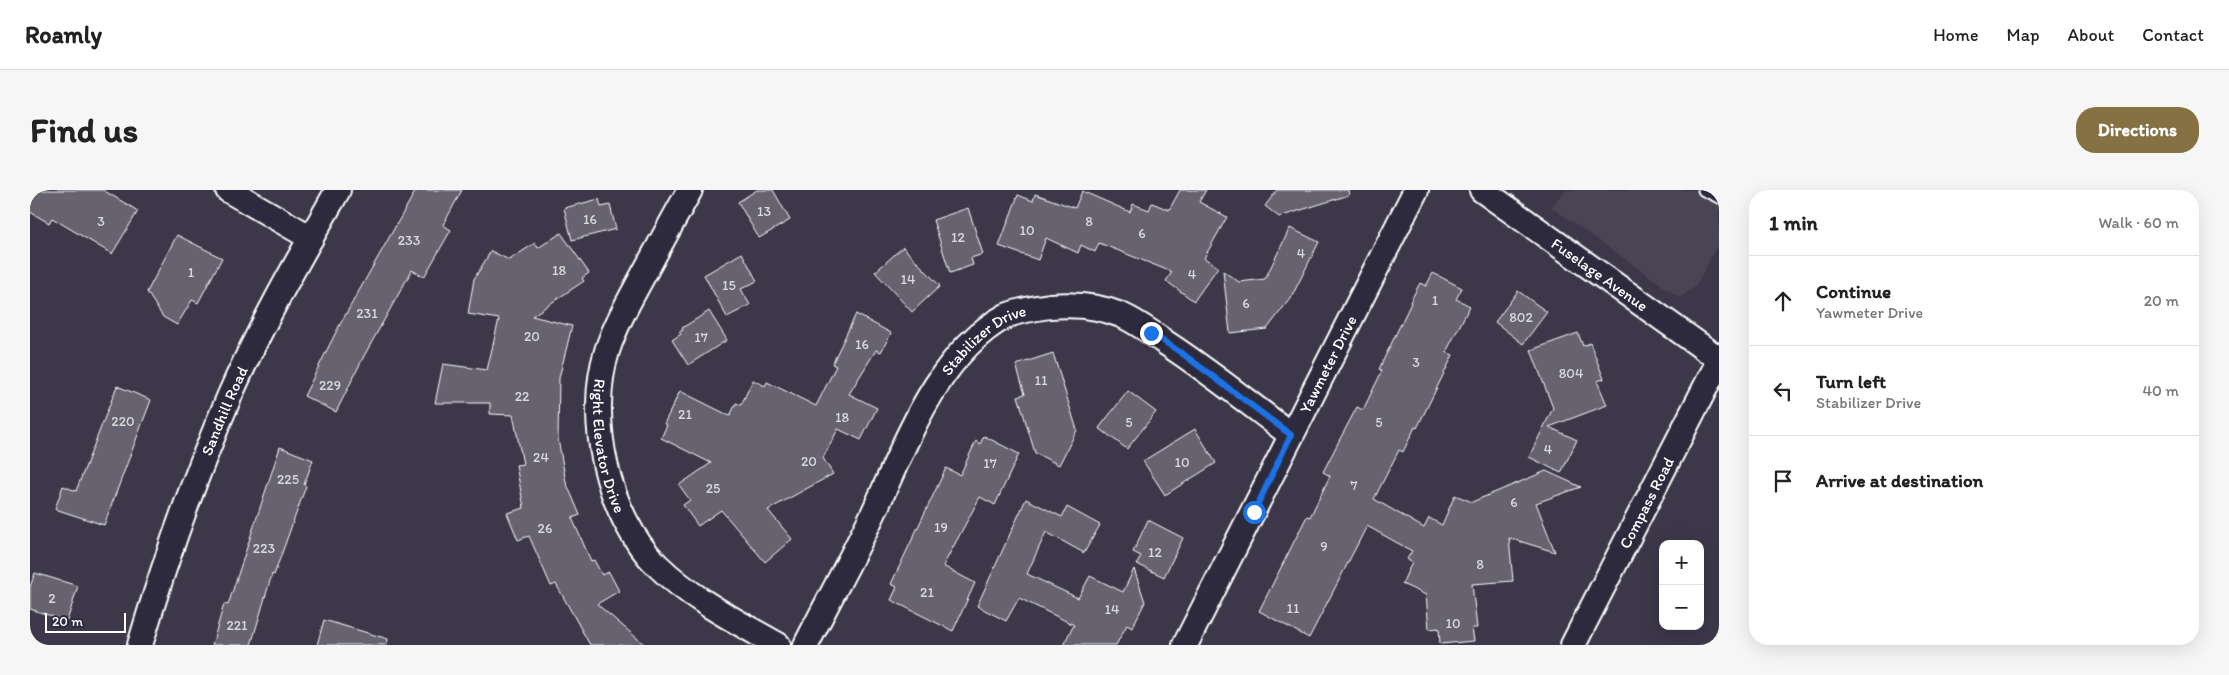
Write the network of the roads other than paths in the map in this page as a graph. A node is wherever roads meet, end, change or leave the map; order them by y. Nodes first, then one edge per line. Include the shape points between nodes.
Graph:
1 (228, 190) edge
2 (338, 190) edge
3 (690, 190) edge
4 (1416, 190) edge
5 (1482, 190) edge
6 (1704, 190) edge
7 (1719, 197) edge
8 (311, 238) junction
9 (1719, 360) edge
10 (1291, 435) junction
11 (140, 645) edge
12 (778, 645) edge
13 (806, 645) edge
14 (1186, 645) edge
15 (1573, 645) edge

1 - 8 street
2 - 8 street, Sandhill Road
3 - 12 street, Right Elevator Drive via 624,310 606,353 599,411 600,444 608,480 624,516 657,565 697,599
4 - 10 street, Yawmeter Drive
5 - 9 street, Fuselage Avenue
6 - 7 lane
8 - 11 street, Sandhill Road via 230,394 159,580
9 - 15 street, Compass Road
10 - 13 street, Stabilizer Drive via 1183,354 1122,315 1061,305 1008,315 962,350 941,378
10 - 14 street, Yawmeter Drive

